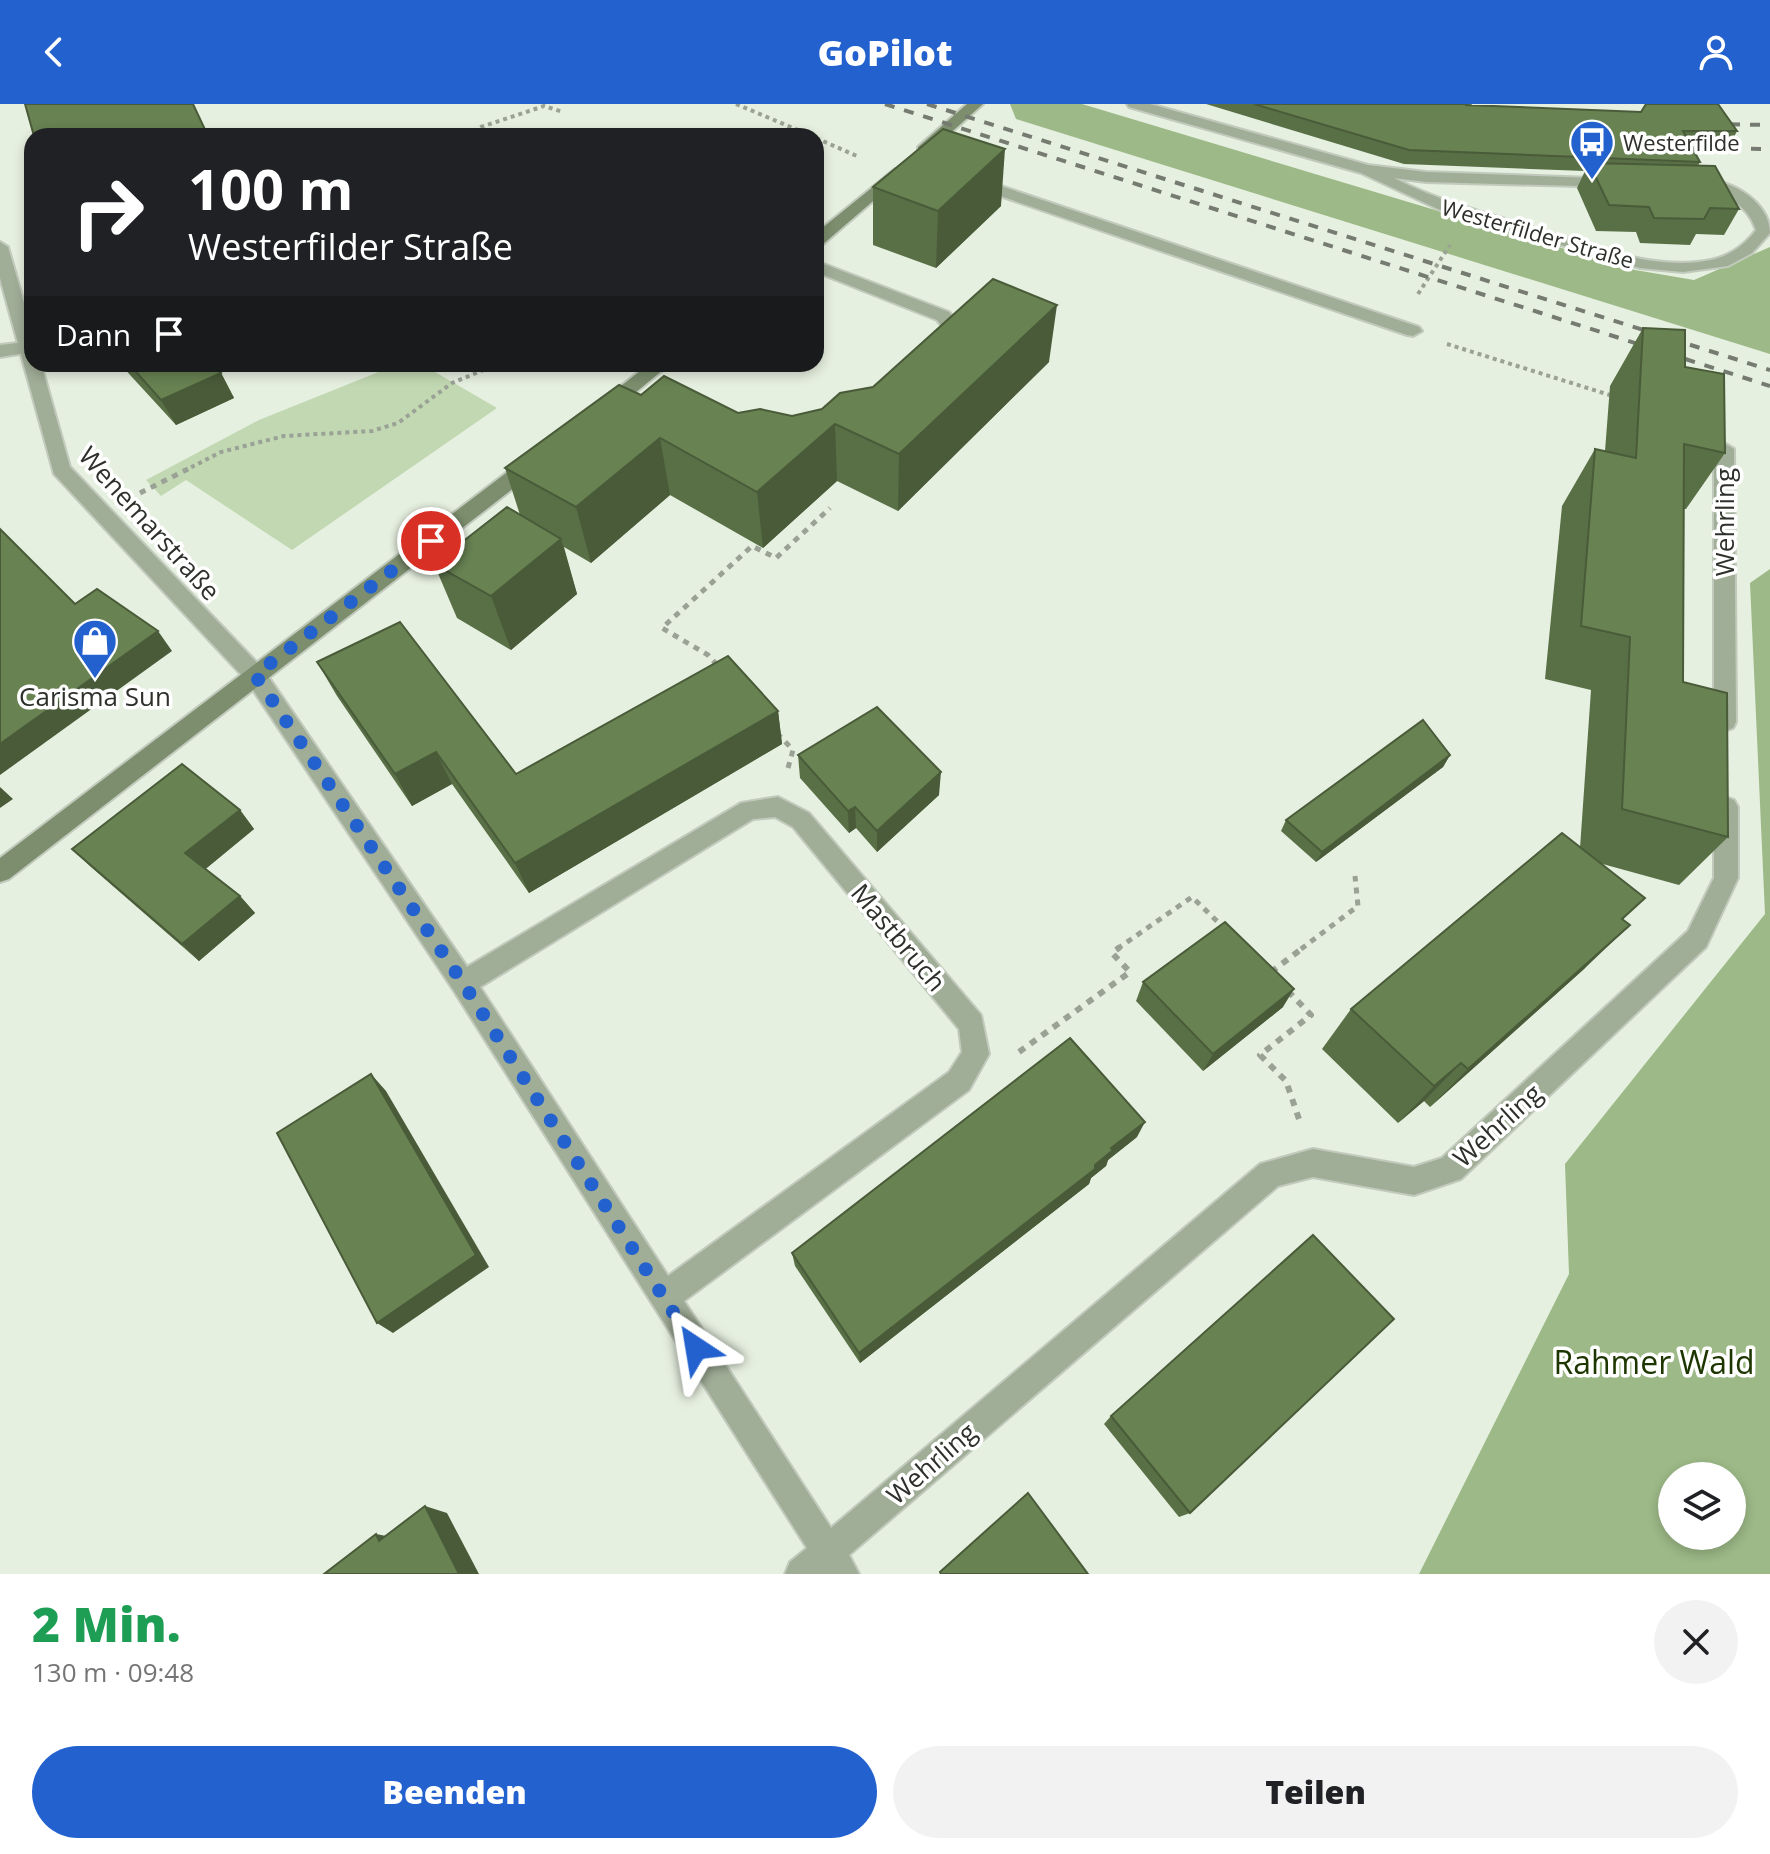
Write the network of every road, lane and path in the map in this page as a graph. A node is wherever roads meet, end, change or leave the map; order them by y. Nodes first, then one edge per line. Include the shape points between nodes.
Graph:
1 (736, 104) edge
2 (976, 104) edge
3 (1134, 104) edge
4 (563, 112) dead end
5 (479, 128) edge
6 (793, 128) edge
7 (824, 141) edge
8 (848, 151) dead end
9 (1367, 170) junction
10 (952, 174) edge
11 (1637, 182) edge
12 (1681, 184) edge
13 (824, 235) edge
14 (1452, 241) dead end
15 (0, 247) edge
16 (824, 269) edge
17 (1421, 289) dead end
18 (24, 327) edge
19 (1413, 331) joint
20 (0, 351) edge
21 (24, 357) edge
22 (927, 360) edge
23 (37, 372) edge
24 (479, 372) edge
25 (654, 372) edge
26 (1626, 399) dead end
27 (594, 415) edge
28 (1724, 449) edge
29 (544, 454) edge
30 (830, 508) dead end
31 (99, 512) junction
32 (255, 675) junction
33 (727, 676) edge
34 (774, 729) edge
35 (1726, 751) edge
36 (1726, 783) edge
37 (778, 807) junction
38 (0, 872) edge
39 (1355, 876) dead end
40 (1225, 930) edge
41 (1258, 962) edge
42 (1269, 973) junction
43 (463, 983) junction
44 (976, 1054) junction
45 (1313, 1163) junction
46 (664, 1297) junction
47 (834, 1563) edge
48 (802, 1574) edge

1 - 6 path
2 - 13 street via 917,162
3 - 9 street, Westerfilder Straße
4 - 5 path via 544,106
7 - 8 path
9 - 11 street, Westerfilder Straße via 1426,177
9 - 12 street, Westerfilder Straße via 1433,202 1640,263 1705,266 1734,258 1754,245 1764,230 1761,214 1710,184
10 - 19 street
14 - 17 path
15 - 18 street, Wenemarstraße
16 - 22 street via 943,316 953,328 949,340
19 - 26 path
20 - 21 street
23 - 31 street, Wenemarstraße via 61,469
24 - 31 path via 452,383 398,423 372,431 284,436 221,452
25 - 27 street via 638,390
28 - 35 street, Wehrling
29 - 32 street
30 - 33 path via 776,558 752,546 662,628 708,655
31 - 32 street, Wenemarstraße
32 - 38 street
32 - 43 street
34 - 37 path via 793,750
36 - 45 street, Wehrling via 1726,878 1697,939 1451,1169 1414,1181
37 - 43 street via 749,810
37 - 44 street, Mastbruch via 801,820 972,1024
39 - 42 path via 1358,906
40 - 44 path via 1192,897 1112,953 1130,972 1011,1058
41 - 42 path
42 - 45 path via 1311,1015 1260,1055 1286,1081
43 - 46 street
44 - 46 street via 959,1081
45 - 47 street, Wehrling via 1270,1174
46 - 47 street
47 - 48 street, Wehrling

